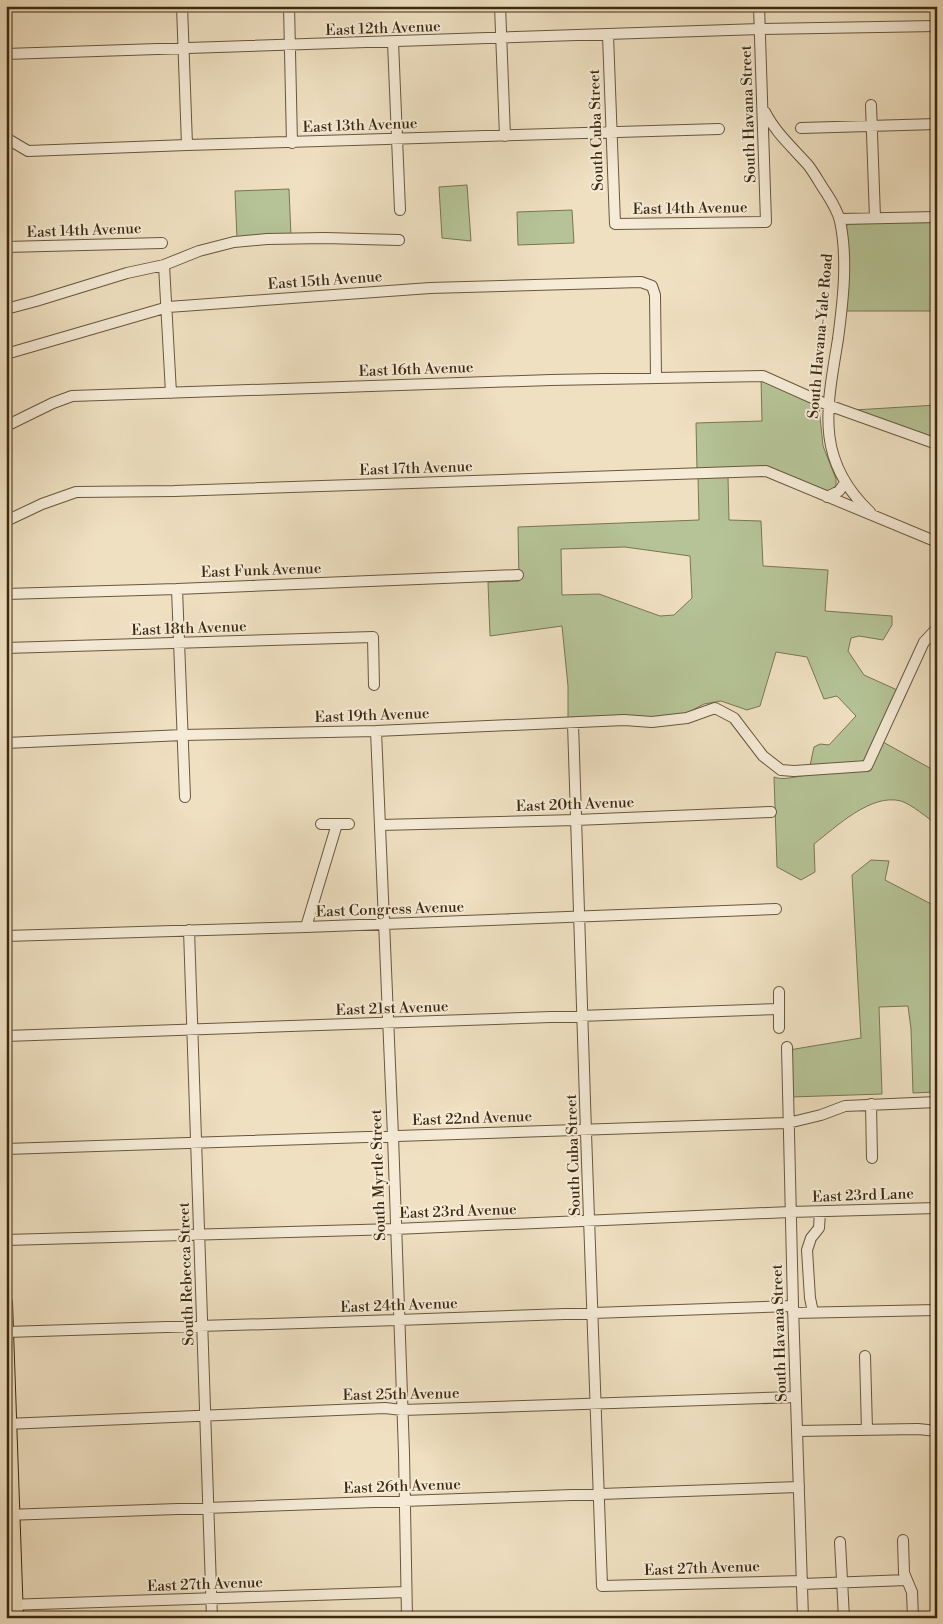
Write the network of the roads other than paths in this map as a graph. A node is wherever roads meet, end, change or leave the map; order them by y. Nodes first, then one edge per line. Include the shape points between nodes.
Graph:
1 (182, 6) edge
2 (289, 6) edge
3 (500, 6) edge
4 (760, 6) edge
5 (937, 26) edge
6 (760, 29) junction
7 (608, 35) junction
8 (501, 39) junction
9 (393, 42) junction
10 (290, 46) junction
11 (184, 47) junction
12 (6, 54) edge
13 (871, 104) dead end
14 (764, 110) junction
15 (937, 124) edge
16 (872, 125) junction
17 (801, 128) dead end
18 (719, 129) dead end
19 (611, 133) junction
20 (505, 136) junction
21 (6, 138) edge
22 (397, 139) junction
23 (292, 143) junction
24 (187, 145) junction
25 (400, 210) dead end
26 (937, 217) edge
27 (875, 218) junction
28 (840, 220) junction
29 (766, 222) joint
30 (615, 224) joint
31 (399, 240) dead end
32 (162, 243) dead end
33 (6, 247) edge
34 (164, 265) junction
35 (168, 307) junction
36 (6, 309) edge
37 (6, 354) edge
38 (656, 377) junction
39 (171, 393) junction
40 (828, 405) junction
41 (6, 426) edge
42 (937, 444) edge
43 (845, 484) junction
44 (827, 497) junction
45 (874, 516) junction
46 (6, 521) edge
47 (937, 542) edge
48 (518, 574) dead end
49 (177, 589) junction
50 (6, 594) edge
51 (937, 628) edge
52 (179, 643) junction
53 (6, 648) edge
54 (374, 685) dead end
55 (573, 723) junction
56 (376, 731) junction
57 (183, 735) junction
58 (6, 743) edge
59 (185, 797) dead end
60 (771, 812) dead end
61 (576, 820) junction
62 (321, 824) dead end
63 (337, 824) junction
64 (349, 824) dead end
65 (381, 825) junction
66 (776, 909) dead end
67 (579, 917) junction
68 (384, 924) junction
69 (306, 927) junction
70 (189, 930) junction
71 (6, 936) edge
72 (779, 992) dead end
73 (779, 1009) junction
74 (581, 1016) junction
75 (387, 1023) junction
76 (779, 1028) dead end
77 (193, 1029) junction
78 (6, 1036) edge
79 (787, 1047) dead end
80 (937, 1102) edge
81 (871, 1104) junction
82 (788, 1123) junction
83 (587, 1129) junction
84 (393, 1136) junction
85 (197, 1142) junction
86 (6, 1148) edge
87 (872, 1158) dead end
88 (937, 1208) edge
89 (790, 1212) junction
90 (820, 1212) junction
91 (590, 1220) junction
92 (395, 1229) junction
93 (199, 1234) junction
94 (6, 1240) edge
95 (6, 1302) edge
96 (793, 1309) junction
97 (937, 1310) edge
98 (593, 1312) junction
99 (813, 1312) junction
100 (398, 1320) junction
101 (203, 1325) junction
102 (7, 1332) edge
103 (865, 1356) dead end
104 (796, 1397) junction
105 (596, 1403) junction
106 (402, 1410) junction
107 (206, 1416) junction
108 (8, 1424) edge
109 (867, 1430) junction
110 (797, 1431) junction
111 (937, 1431) edge
112 (799, 1487) junction
113 (599, 1494) junction
114 (404, 1501) junction
115 (209, 1507) junction
116 (10, 1515) edge
117 (903, 1540) dead end
118 (840, 1542) dead end
119 (907, 1580) junction
120 (802, 1582) junction
121 (842, 1583) junction
122 (602, 1586) joint
123 (406, 1592) junction
124 (211, 1598) junction
125 (13, 1609) edge
126 (212, 1618) edge
127 (407, 1618) edge
128 (803, 1618) edge
129 (844, 1618) edge
130 (913, 1618) edge

1 - 11 street
2 - 10 street
3 - 8 street
4 - 6 street, South Havana Street
5 - 6 street
6 - 7 street, East 12th Avenue
6 - 14 street, South Havana Street
7 - 8 street, East 12th Avenue
7 - 19 street, South Cuba Street
8 - 9 street, East 12th Avenue
8 - 20 street
9 - 10 street, East 12th Avenue
9 - 22 street
10 - 11 street, East 12th Avenue
10 - 23 street
11 - 12 street, East 12th Avenue
11 - 24 street
13 - 16 street
14 - 28 street, South Havana-Yale Road via 770,122 809,167
14 - 29 street, South Havana Street
15 - 16 street
16 - 17 street
16 - 27 street
18 - 19 street, East 13th Avenue
19 - 20 street, East 13th Avenue
19 - 30 street, South Cuba Street
20 - 22 street, East 13th Avenue
21 - 24 street, East 13th Avenue via 28,151
22 - 23 street, East 13th Avenue
22 - 25 street
23 - 24 street, East 13th Avenue
26 - 27 street
27 - 28 street
28 - 40 street, South Havana-Yale Road via 843,282
29 - 30 street, East 14th Avenue
31 - 34 street via 267,239 199,251
32 - 33 street, East 14th Avenue
34 - 35 street
34 - 36 street
35 - 37 street, East 15th Avenue
35 - 38 street, East 15th Avenue via 430,288 641,282 652,286 655,295
35 - 39 street
38 - 39 street, East 16th Avenue
38 - 40 street, East 16th Avenue via 763,376
39 - 41 street, East 16th Avenue via 72,396
40 - 42 street, East 16th Avenue
40 - 43 street, South Havana-Yale Road via 828,435
43 - 44 street
43 - 45 street, South Havana-Yale Road
44 - 45 street, East 17th Avenue
44 - 46 street, East 17th Avenue via 766,471 660,474 76,492
45 - 47 street, East 17th Avenue
48 - 49 street, East Funk Avenue
49 - 50 street, East Funk Avenue
49 - 52 street
51 - 55 street, East 19th Avenue via 924,642 867,766 782,770 763,756 734,718 715,708 688,718 661,722
52 - 53 street, East 18th Avenue
52 - 54 street, East 18th Avenue via 373,637
52 - 57 street
55 - 56 street, East 19th Avenue
55 - 61 street, South Cuba Street
56 - 57 street, East 19th Avenue
56 - 65 street, South Myrtle Street
57 - 58 street, East 19th Avenue
57 - 59 street
60 - 61 street, East 20th Avenue
61 - 65 street, East 20th Avenue
61 - 67 street, South Cuba Street
62 - 63 street
63 - 64 street
63 - 69 street
65 - 68 street, South Myrtle Street
66 - 67 street, East Congress Avenue
67 - 68 street, East Congress Avenue
67 - 74 street, South Cuba Street
68 - 69 street, East Congress Avenue
68 - 75 street, South Myrtle Street
69 - 70 street, East Congress Avenue
70 - 71 street, East Congress Avenue
70 - 77 street, South Rebecca Street
72 - 73 street
73 - 74 street, East 21st Avenue
73 - 76 street
74 - 75 street, East 21st Avenue
74 - 83 street, South Cuba Street
75 - 77 street, East 21st Avenue
75 - 84 street, South Myrtle Street
77 - 78 street, East 21st Avenue
77 - 85 street, South Rebecca Street
79 - 82 street, South Havana Street
80 - 81 street, East 22nd Avenue
81 - 82 street, East 22nd Avenue via 845,1106 821,1116
81 - 87 street
82 - 83 street, East 22nd Avenue
82 - 89 street, South Havana Street
83 - 84 street, East 22nd Avenue
83 - 91 street, South Cuba Street
84 - 85 street, East 22nd Avenue
84 - 92 street, South Myrtle Street
85 - 86 street, East 22nd Avenue
85 - 93 street, South Rebecca Street
88 - 90 street, East 23rd Lane
89 - 90 street, East 23rd Lane
89 - 91 street, East 23rd Avenue
89 - 96 street, South Havana Street
90 - 99 street via 819,1228 807,1250
91 - 92 street, East 23rd Avenue
91 - 98 street, South Cuba Street
92 - 93 street, East 23rd Avenue
92 - 100 street, South Myrtle Street
93 - 94 street, East 23rd Avenue
93 - 101 street, South Rebecca Street
95 - 102 main road
96 - 98 street, East 24th Avenue
96 - 99 street, East 24th Avenue
96 - 104 street, South Havana Street
97 - 99 street, East 24th Avenue
98 - 100 street, East 24th Avenue
98 - 105 street, South Cuba Street
100 - 101 street, East 24th Avenue
100 - 106 street, South Myrtle Street
101 - 102 street, East 24th Avenue
101 - 107 street, South Rebecca Street
102 - 108 main road
103 - 109 street
104 - 105 street, East 25th Avenue
104 - 110 street, South Havana Street
105 - 106 street, East 25th Avenue
105 - 113 street, South Cuba Street
106 - 107 street, East 25th Avenue via 385,1408
106 - 114 street, South Myrtle Street
107 - 108 street, East 25th Avenue
107 - 115 street, South Rebecca Street
108 - 116 main road
109 - 110 street
109 - 111 street
110 - 112 street, South Havana Street
112 - 113 street, East 26th Avenue
112 - 120 street, South Havana Street
113 - 114 street, East 26th Avenue
113 - 122 street, South Cuba Street
114 - 115 street, East 26th Avenue
114 - 123 street, South Myrtle Street
115 - 116 street, East 26th Avenue
115 - 124 street, South Rebecca Street
116 - 125 main road
117 - 119 street
118 - 121 street
119 - 121 street, East 27th Avenue
119 - 130 street via 912,1592
120 - 121 street, East 27th Avenue
120 - 122 street, East 27th Avenue
120 - 128 street, South Havana Street
121 - 129 street
123 - 124 street, East 27th Avenue
123 - 127 street, South Myrtle Street
124 - 125 street, East 27th Avenue
124 - 126 street, South Rebecca Street

